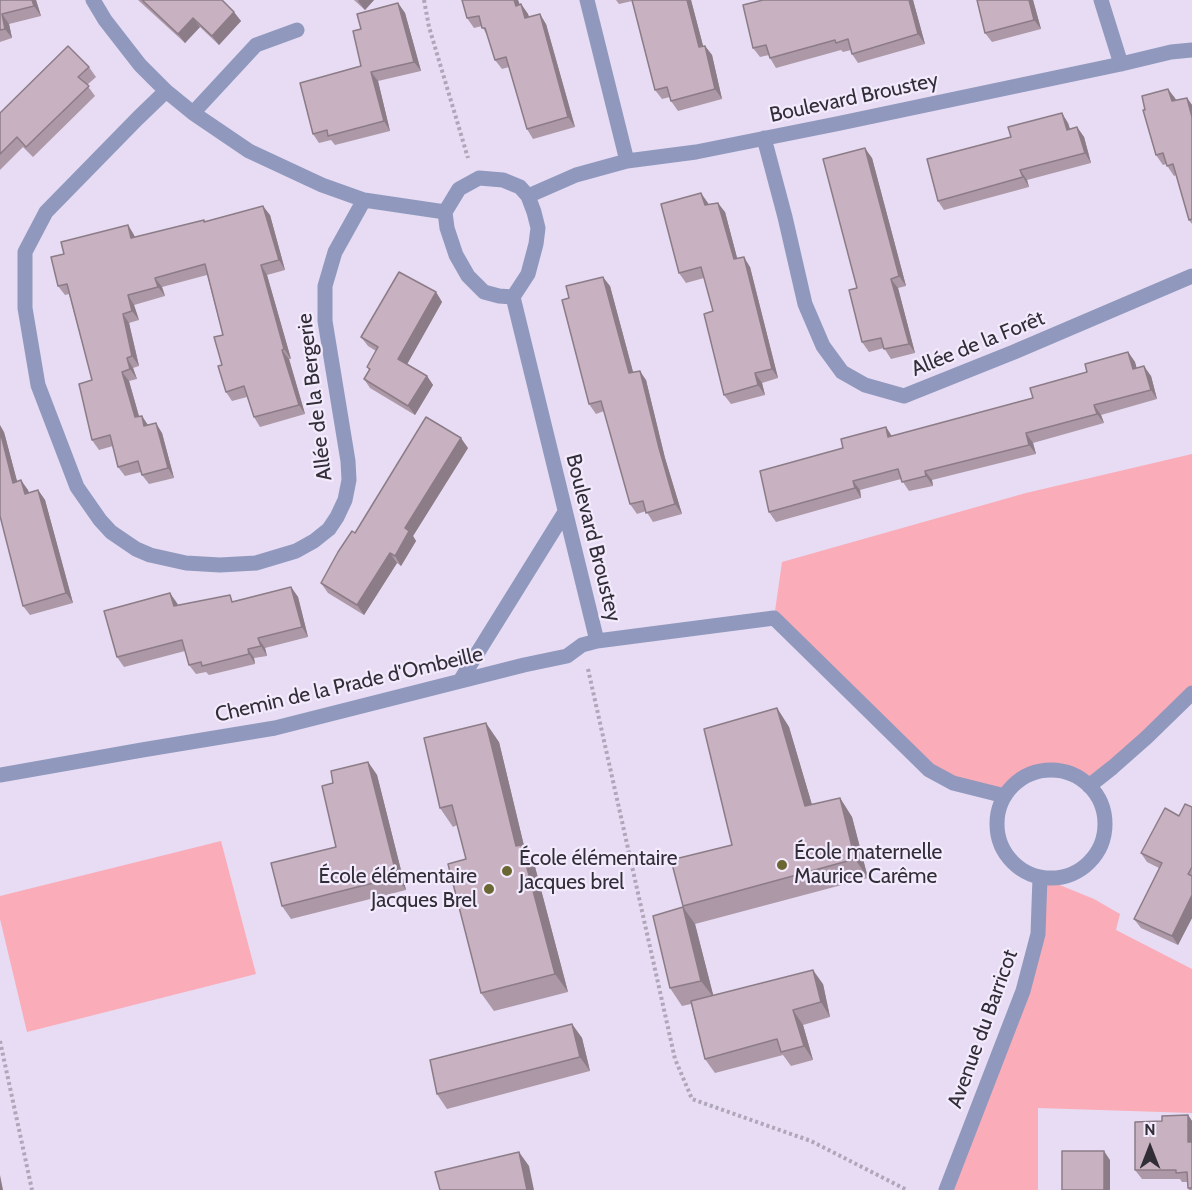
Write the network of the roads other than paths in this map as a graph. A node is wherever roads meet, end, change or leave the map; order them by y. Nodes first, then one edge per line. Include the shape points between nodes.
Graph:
1 (93, 0) edge
2 (587, 0) edge
3 (1101, 0) edge
4 (297, 30) dead end
5 (1192, 50) edge
6 (1121, 64) junction
7 (166, 92) junction
8 (193, 113) junction
9 (764, 138) junction
10 (627, 161) junction
11 (528, 196) junction
12 (364, 200) junction
13 (445, 212) junction
14 (1192, 276) edge
15 (513, 297) junction
16 (565, 512) junction
17 (590, 643) junction
18 (460, 681) junction
19 (1192, 693) edge
20 (0, 775) edge
21 (1089, 786) junction
22 (1005, 796) junction
23 (1040, 877) junction
24 (946, 1190) edge

1 - 7 street via 140,65
2 - 10 street
3 - 6 street
4 - 8 street via 256,45
5 - 6 street, Boulevard Broustey
6 - 9 street, Boulevard Broustey
7 - 8 street
7 - 12 street, Allée de la Bergerie via 46,212 25,252 25,308 38,386 77,487 111,532 136,549 186,563 220,566 256,562 296,551 329,529 337,517 349,480 348,460 326,321 325,286 335,252
8 - 12 street via 249,151 322,186
9 - 10 street, Boulevard Broustey
9 - 14 street, Allée de la Forêt via 805,304 823,346 842,372 865,386 904,396
10 - 11 street, Boulevard Broustey via 576,175
11 - 13 street via 503,180 479,178 459,189
11 - 15 street via 538,228 536,244 528,274
12 - 13 street
13 - 15 street via 456,255 468,276 483,292
15 - 16 street, Boulevard Broustey
16 - 17 street, Boulevard Broustey
16 - 18 street
17 - 18 street, Chemin de la Prade d'Ombeille via 567,656
17 - 22 street, Boulevard Broustey via 774,618 929,770 953,783
18 - 20 street, Chemin de la Prade d'Ombeille via 275,728
19 - 21 street
21 - 22 street via 1075,776 1045,771 1017,782
21 - 23 street via 1104,817 1104,834 1098,850 1074,873 1058,878
22 - 23 street via 997,820 1001,846 1024,871
23 - 24 street, Avenue du Barricot via 1038,934 1023,991

